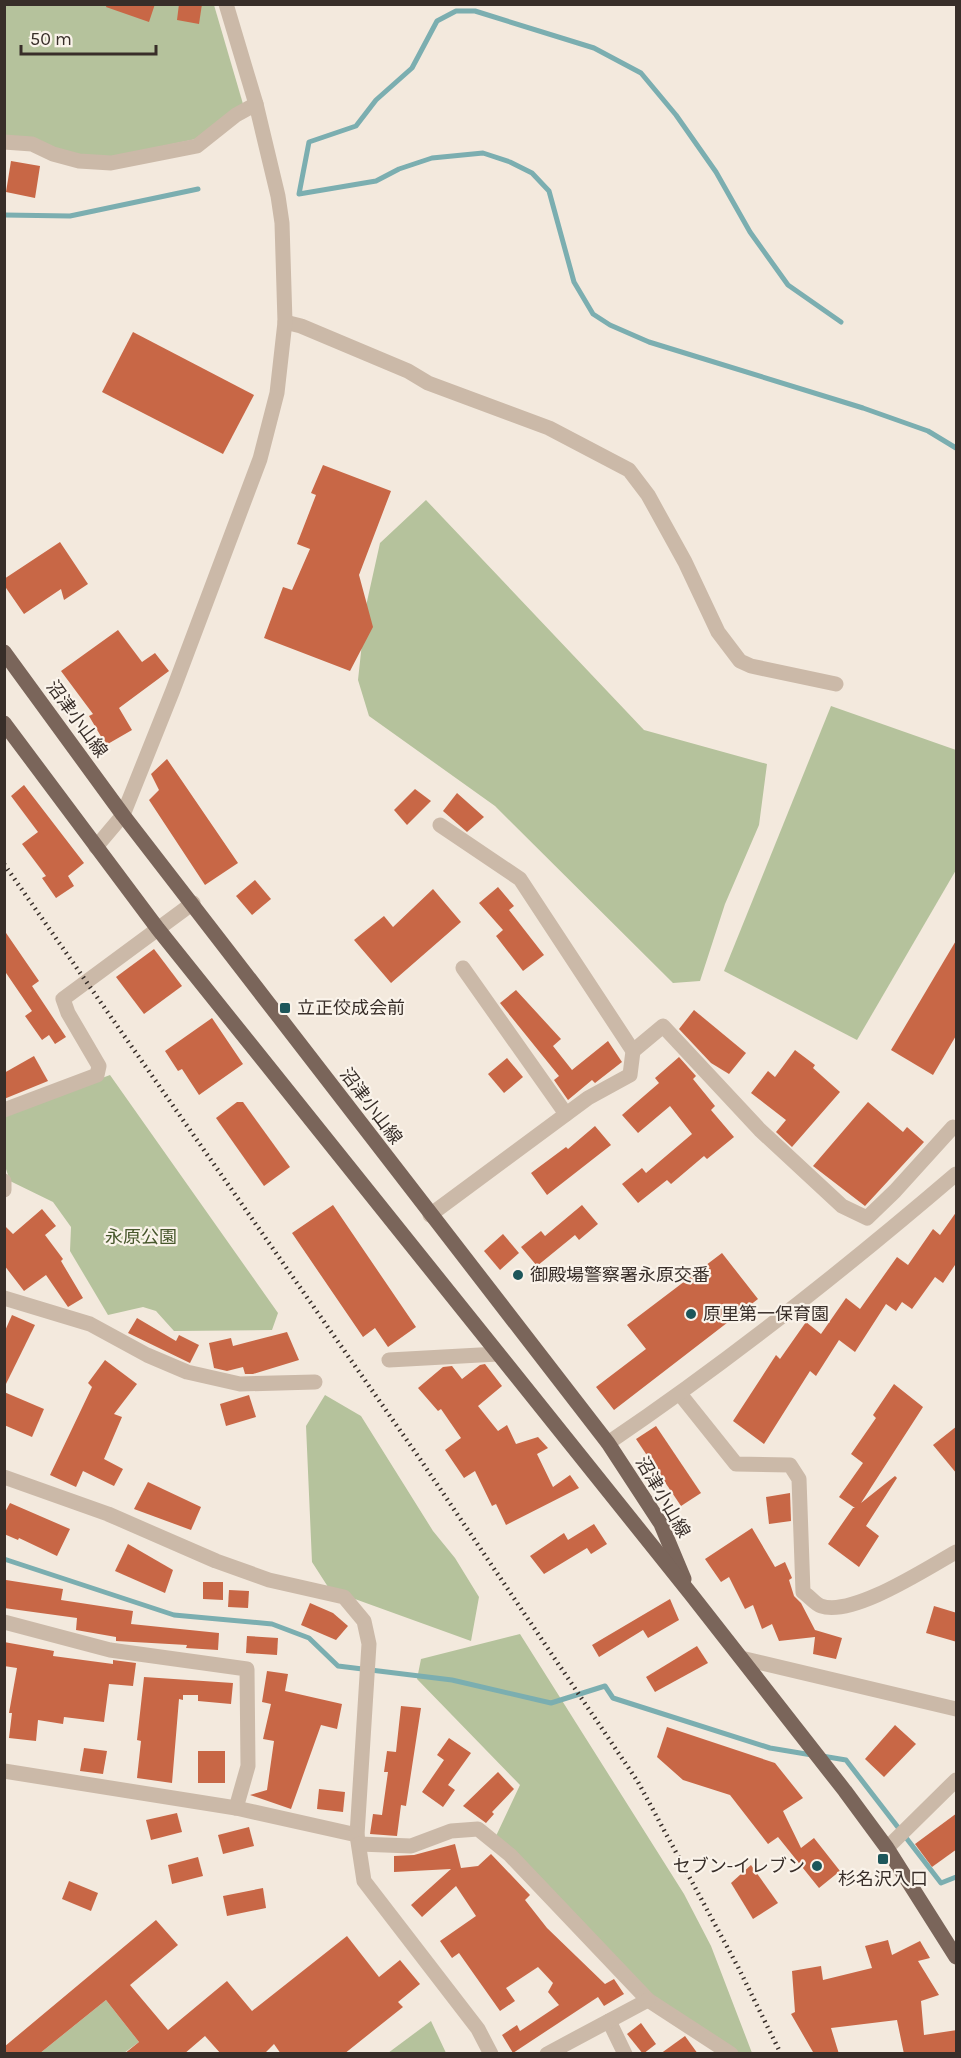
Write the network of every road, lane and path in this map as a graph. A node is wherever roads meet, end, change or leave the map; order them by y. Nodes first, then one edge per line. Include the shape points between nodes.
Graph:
1 (226, 4) edge
2 (256, 104) junction
3 (4, 142) edge
4 (285, 322) junction
5 (4, 652) edge
6 (836, 684) dead end
7 (4, 723) edge
8 (123, 815) junction
9 (440, 825) dead end
10 (96, 847) junction
11 (193, 903) junction
12 (158, 928) junction
13 (464, 968) dead end
14 (633, 1051) junction
15 (4, 1110) edge
16 (566, 1114) junction
17 (957, 1128) edge
18 (957, 1174) edge
19 (4, 1181) edge
20 (4, 1190) edge
21 (429, 1215) junction
22 (4, 1298) edge
23 (498, 1354) junction
24 (389, 1360) dead end
25 (315, 1382) dead end
26 (680, 1394) junction
27 (608, 1443) junction
28 (4, 1477) edge
29 (957, 1552) edge
30 (690, 1593) junction
31 (4, 1622) edge
32 (741, 1658) junction
33 (957, 1709) edge
34 (4, 1771) edge
35 (957, 1780) edge
36 (236, 1808) junction
37 (358, 1840) junction
38 (887, 1848) junction
39 (957, 1957) edge
40 (648, 2000) junction
41 (609, 2021) junction
42 (491, 2054) edge
43 (547, 2054) edge
44 (625, 2054) edge
45 (731, 2054) edge

1 - 2 street
2 - 3 street via 198,146 111,163 79,161 32,144
2 - 4 street via 281,214
4 - 6 street via 333,339 428,383 549,428 615,461 628,470 648,495 685,562 708,615 734,655 751,666
4 - 8 street via 277,393 260,459
5 - 8 main road, 沼津小山線
7 - 10 main road, 沼津小山線
8 - 10 street
8 - 11 main road, 沼津小山線
9 - 14 street via 520,879
10 - 12 main road, 沼津小山線
11 - 12 street
11 - 21 main road, 沼津小山線
12 - 15 street via 63,999 99,1066 98,1075
12 - 23 main road, 沼津小山線
13 - 16 street
14 - 16 street via 630,1075
14 - 17 street via 663,1026 760,1130 842,1206 867,1218 953,1126
16 - 21 street
18 - 26 street
19 - 20 street
21 - 27 main road, 沼津小山線
22 - 25 street via 90,1324 187,1372 240,1384
23 - 24 street
23 - 30 main road, 沼津小山線
26 - 27 street
26 - 29 street via 736,1464 789,1465 799,1479 803,1592 820,1606 841,1608 866,1599
27 - 30 main road, 沼津小山線 via 661,1524
28 - 37 street via 108,1514 269,1580 344,1597 364,1621 369,1644
30 - 32 main road, 沼津小山線
31 - 36 street via 110,1650 247,1670 248,1766
32 - 33 street
32 - 38 main road, 沼津小山線
34 - 36 street
35 - 38 street
36 - 37 street
37 - 40 street via 411,1846 451,1831 478,1829 510,1855
37 - 42 street via 364,1881 478,2029
38 - 39 main road, 沼津小山線
40 - 41 street
40 - 45 street
41 - 43 street
41 - 44 street

